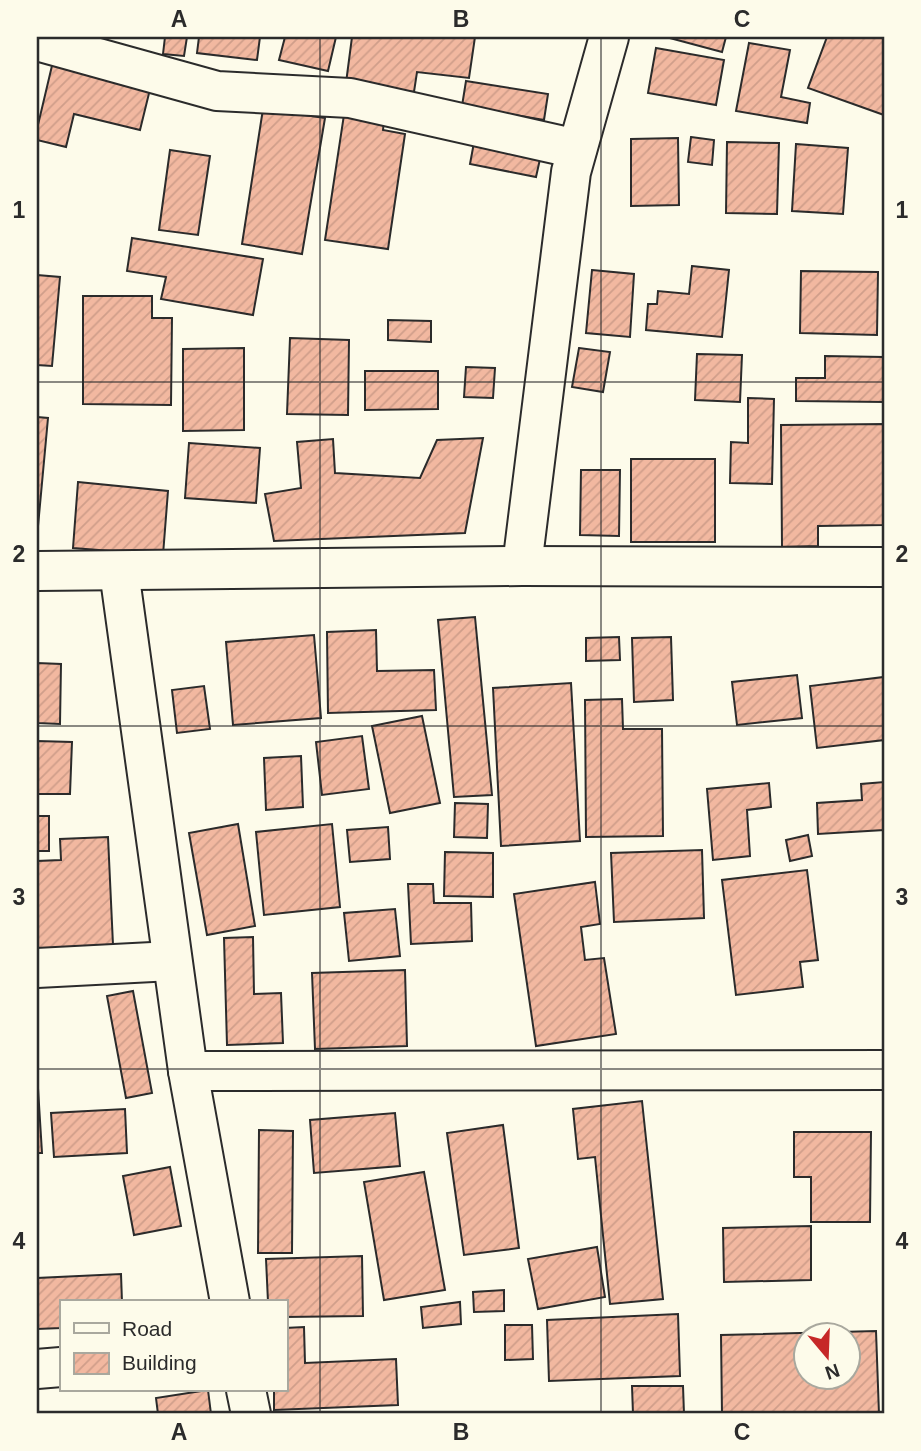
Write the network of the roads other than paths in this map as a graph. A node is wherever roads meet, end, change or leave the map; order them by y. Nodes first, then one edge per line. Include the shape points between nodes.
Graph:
1 (609, 37) edge
2 (37, 41) edge
3 (577, 149) junction
4 (522, 566) junction
5 (884, 567) edge
6 (37, 571) edge
7 (119, 571) junction
8 (172, 961) junction
9 (37, 968) edge
10 (884, 1070) edge
11 (188, 1071) junction
12 (230, 1300) edge
13 (60, 1367) edge
14 (37, 1369) edge
15 (246, 1392) edge
16 (251, 1414) edge

1 - 3 street
2 - 3 street via 217,91 350,98
3 - 4 street
4 - 5 street
4 - 7 street
6 - 7 street
7 - 8 street
8 - 9 street
8 - 11 street
10 - 11 street
11 - 12 street
13 - 14 street
15 - 16 street

